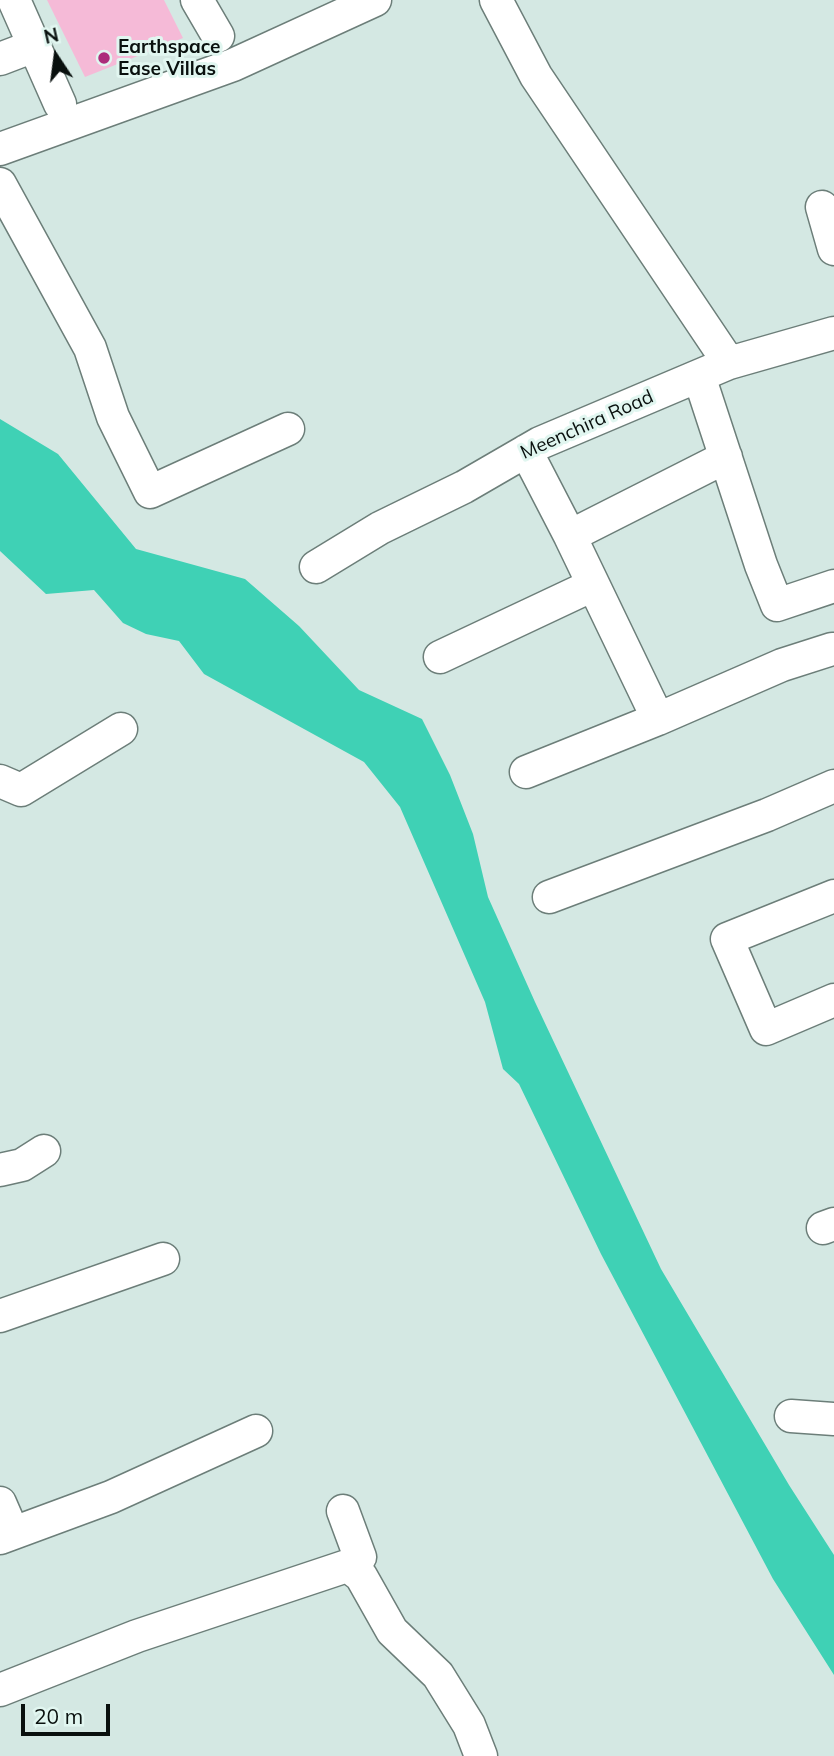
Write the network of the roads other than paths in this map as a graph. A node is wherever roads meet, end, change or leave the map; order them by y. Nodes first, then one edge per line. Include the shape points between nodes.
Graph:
1 (14, 0) edge
2 (197, 0) edge
3 (375, 0) edge
4 (496, 0) edge
5 (218, 36) dead end
6 (34, 46) junction
7 (0, 59) edge
8 (60, 104) dead end
9 (0, 149) edge
10 (0, 184) edge
11 (822, 207) dead end
12 (834, 249) edge
13 (834, 333) edge
14 (729, 363) junction
15 (699, 376) junction
16 (288, 429) dead end
17 (526, 451) junction
18 (726, 457) junction
19 (570, 536) junction
20 (316, 567) dead end
21 (593, 585) junction
22 (834, 586) edge
23 (832, 649) edge
24 (440, 657) dead end
25 (658, 719) junction
26 (121, 729) dead end
27 (526, 772) dead end
28 (0, 781) edge
29 (834, 786) edge
30 (834, 896) edge
31 (549, 897) dead end
32 (834, 1000) edge
33 (44, 1151) dead end
34 (0, 1170) edge
35 (163, 1259) dead end
36 (0, 1315) edge
37 (791, 1416) dead end
38 (834, 1419) edge
39 (256, 1432) dead end
40 (0, 1503) edge
41 (343, 1511) dead end
42 (6, 1536) edge
43 (348, 1566) junction
44 (0, 1690) edge
45 (481, 1756) edge

1 - 6 street
2 - 5 street
3 - 9 street via 233,65
4 - 14 street via 536,76
6 - 7 street
6 - 8 street
10 - 16 street via 90,348 113,417 150,492
11 - 12 street
13 - 14 street, Meenchira Road
14 - 15 street, Meenchira Road
15 - 17 street, Meenchira Road
15 - 18 street
17 - 19 street
17 - 20 street, Meenchira Road
18 - 19 street
18 - 22 street via 777,604
19 - 21 street
21 - 24 street
21 - 25 street
23 - 25 street via 782,665
25 - 27 street
26 - 28 street via 21,790
29 - 31 street
30 - 32 street via 727,939 766,1029
33 - 34 street via 22,1165
35 - 36 street
37 - 38 street
39 - 42 street via 111,1497
40 - 42 street
41 - 43 street via 360,1557
43 - 44 street via 137,1636
43 - 45 street via 361,1576 392,1631 438,1675 469,1725

